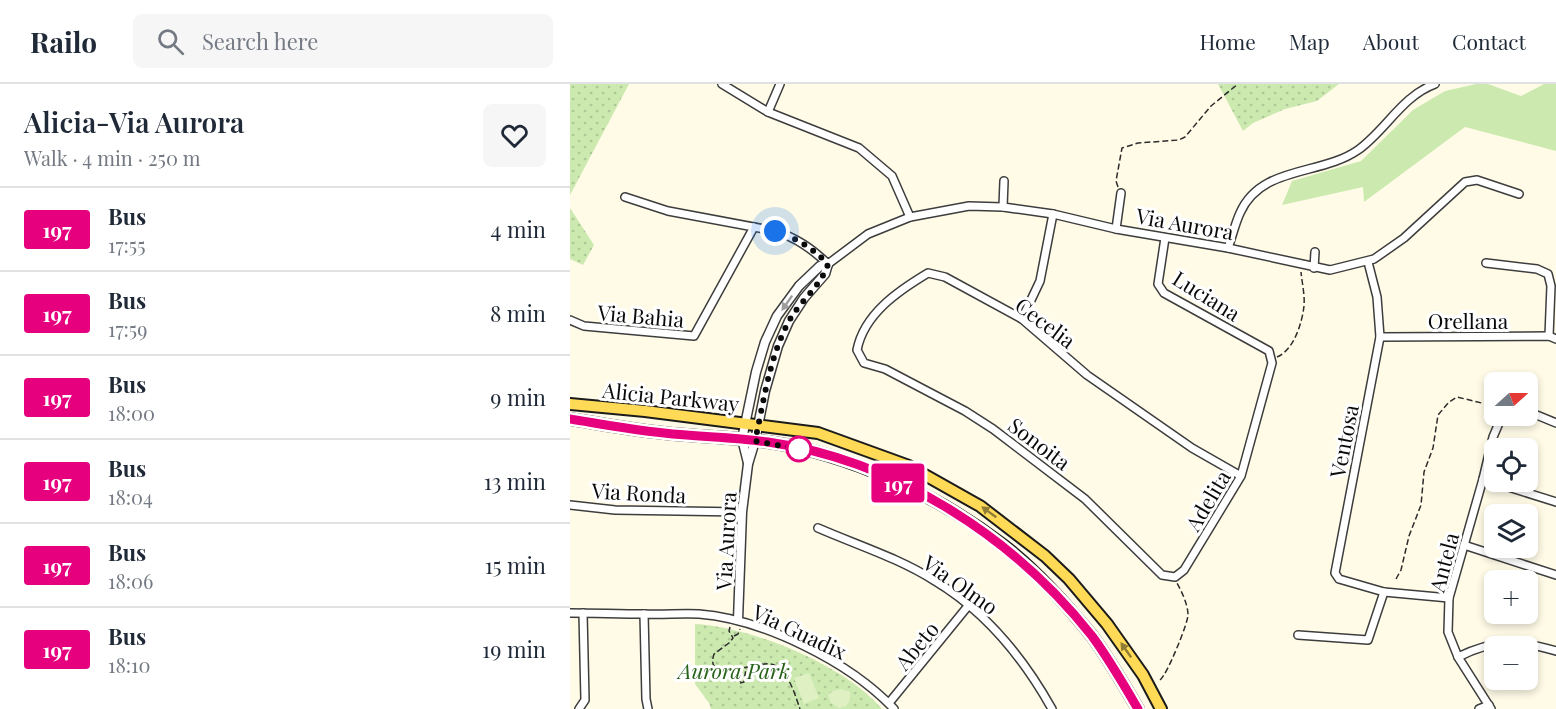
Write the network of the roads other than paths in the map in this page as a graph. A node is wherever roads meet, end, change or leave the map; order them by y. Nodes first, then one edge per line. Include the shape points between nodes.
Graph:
1 (722, 84) edge
2 (780, 84) edge
3 (1435, 84) edge
4 (768, 112) junction
5 (1004, 181) dead end
6 (1121, 193) road end
7 (1519, 194) dead end
8 (625, 197) dead end
9 (1003, 207) junction
10 (1053, 214) junction
11 (910, 217) junction
12 (754, 227) junction
13 (1116, 229) junction
14 (1165, 238) junction
15 (1228, 248) junction
16 (1315, 252) dead end
17 (1368, 262) junction
18 (1486, 263) dead end
19 (828, 264) junction
20 (1314, 268) junction
21 (1022, 319) junction
22 (570, 320) edge
23 (1380, 336) junction
24 (1552, 338) edge
25 (864, 363) joint
26 (1272, 363) joint
27 (570, 404) edge
28 (1538, 416) edge
29 (570, 419) edge
30 (744, 423) junction
31 (1556, 423) edge
32 (759, 425) junction
33 (742, 439) junction
34 (755, 441) junction
35 (748, 464) junction
36 (1241, 476) junction
37 (1484, 479) edge
38 (1527, 492) edge
39 (1556, 501) edge
40 (570, 505) edge
41 (742, 512) junction
42 (818, 528) dead end
43 (1464, 545) junction
44 (1556, 575) edge
45 (1175, 577) joint
46 (1384, 592) junction
47 (1449, 598) junction
48 (968, 606) junction
49 (570, 613) edge
50 (583, 613) junction
51 (644, 614) junction
52 (735, 619) junction
53 (1298, 635) dead end
54 (1556, 651) edge
55 (1458, 657) junction
56 (892, 706) edge
57 (1490, 707) edge
58 (579, 709) edge
59 (648, 709) edge
60 (1052, 709) edge
61 (1138, 709) edge
62 (1161, 709) edge
63 (1479, 709) edge

1 - 4 street
2 - 4 street
3 - 15 street via 1402,105 1348,157 1280,176 1265,185 1240,212
4 - 11 street via 859,148 892,177
5 - 9 street
6 - 13 street
7 - 17 street, Via Aurora via 1477,180 1465,182 1404,238
8 - 12 street via 668,211
9 - 10 street, Via Aurora
9 - 11 street, Via Aurora via 969,206
10 - 13 street, Via Aurora
10 - 21 street via 1040,281
11 - 19 street, Via Aurora via 868,234
12 - 19 street via 789,235
12 - 22 street, Via Bahia via 694,336 584,326
13 - 14 street, Via Aurora
14 - 15 street, Via Aurora
14 - 26 street, Luciana via 1158,284 1164,293 1269,351
15 - 20 street, Via Aurora
16 - 20 street
17 - 20 street, Via Aurora via 1330,270
17 - 23 street, Ventosa via 1377,297
18 - 24 street via 1537,269 1548,274
19 -> 30 street, Via Aurora via 820,266 799,286 777,316 765,342
19 - 32 street, Via Aurora via 825,274 789,321 778,346
21 - 25 street, Cecelia via 945,277 928,273 885,303 860,336 856,350
21 - 36 street, Cecelia via 1087,375 1192,448
23 - 24 street, Orellana
23 - 46 street, Ventosa via 1335,573 1339,579
25 - 45 street, Sonoita via 885,369 993,429 1085,499 1162,574
26 - 36 street, Adelita
27 - 30 main road, Alicia Parkway
28 - 31 street
29 - 33 main road, Alicia Parkway via 655,432
30 - 32 main road, Alicia Parkway
30 - 33 street, Via Aurora
32 - 34 street, Via Aurora
62 -> 32 main road, Alicia Parkway via 1128,653 1069,579 980,506 909,466 867,450 818,433
33 - 34 main road, Alicia Parkway
33 - 35 street, Via Aurora
34 - 35 street, Via Aurora
34 - 61 main road, Alicia Parkway via 834,458 874,473 939,503 988,535 1034,572 1065,604 1093,638
35 - 41 street, Via Aurora
36 - 45 street, Adelita via 1184,570
37 - 43 street, Antela
38 - 39 street
40 - 41 street, Via Ronda via 615,510
41 - 52 street, Via Aurora
42 - 48 street, Via Olmo via 926,576
43 - 44 street
43 - 47 street, Antela
46 - 47 street
46 - 53 street via 1368,640
47 - 55 street, Antela via 1448,632
48 - 56 street, Abeto
48 - 60 street, Via Olmo via 995,628
49 - 50 street, Via Guadix
50 - 51 street, Via Guadix
50 - 58 street via 585,700
51 - 52 street, Via Guadix via 699,614
51 - 59 street
52 - 56 street, Via Guadix via 822,656 859,678
54 - 55 street via 1495,642
55 - 57 street, Antela
57 - 63 street

